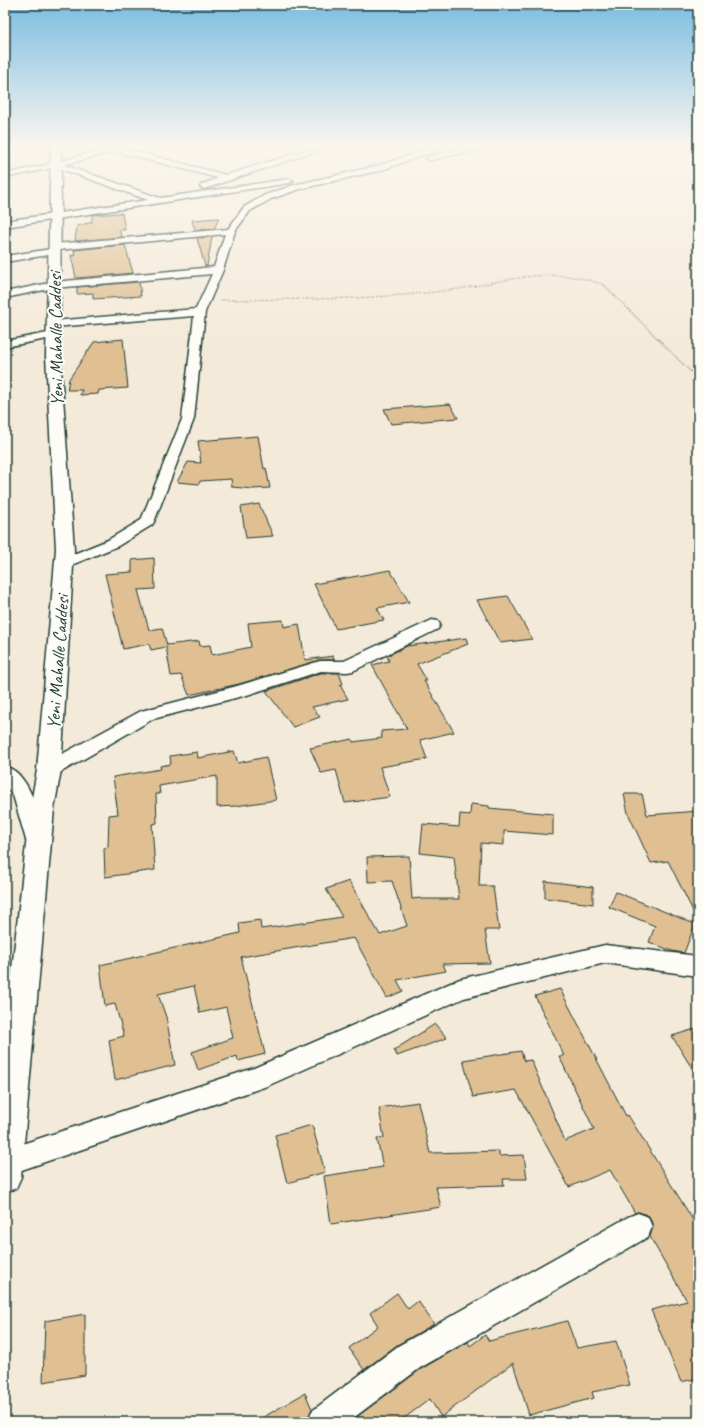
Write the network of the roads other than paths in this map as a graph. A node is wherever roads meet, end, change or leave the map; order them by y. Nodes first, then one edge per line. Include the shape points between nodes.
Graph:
1 (55, 213) edge
2 (79, 213) edge
3 (244, 213) edge
4 (55, 216) junction
5 (5, 224) edge
6 (230, 231) junction
7 (55, 249) junction
8 (5, 259) edge
9 (218, 270) junction
10 (54, 285) junction
11 (5, 295) edge
12 (200, 312) junction
13 (53, 330) junction
14 (5, 344) edge
15 (64, 563) junction
16 (432, 625) dead end
17 (49, 770) junction
18 (5, 773) edge
19 (38, 847) junction
20 (698, 966) edge
21 (6, 1170) edge
22 (638, 1227) dead end
23 (322, 1422) edge

1 - 4 street, Yeni Mahalle Caddesi
2 - 4 street
3 - 6 street
4 - 5 street
4 - 7 street, Yeni Mahalle Caddesi
6 - 7 street
6 - 9 street
7 - 8 street
7 - 10 street, Yeni Mahalle Caddesi
9 - 10 street
9 - 12 street
10 - 11 street
10 - 13 street, Yeni Mahalle Caddesi
12 - 13 street
12 - 15 street via 188,419 147,522 113,543
13 - 14 street
13 - 15 street, Yeni Mahalle Caddesi
15 - 17 street, Yeni Mahalle Caddesi
16 - 17 street via 347,667 320,666 241,691 147,715
17 - 19 street, Yeni Mahalle Caddesi
18 - 19 street via 22,792
19 - 21 street, Yeni Mahalle Caddesi
20 - 21 street via 606,954 460,989 258,1078
22 - 23 street via 409,1357

